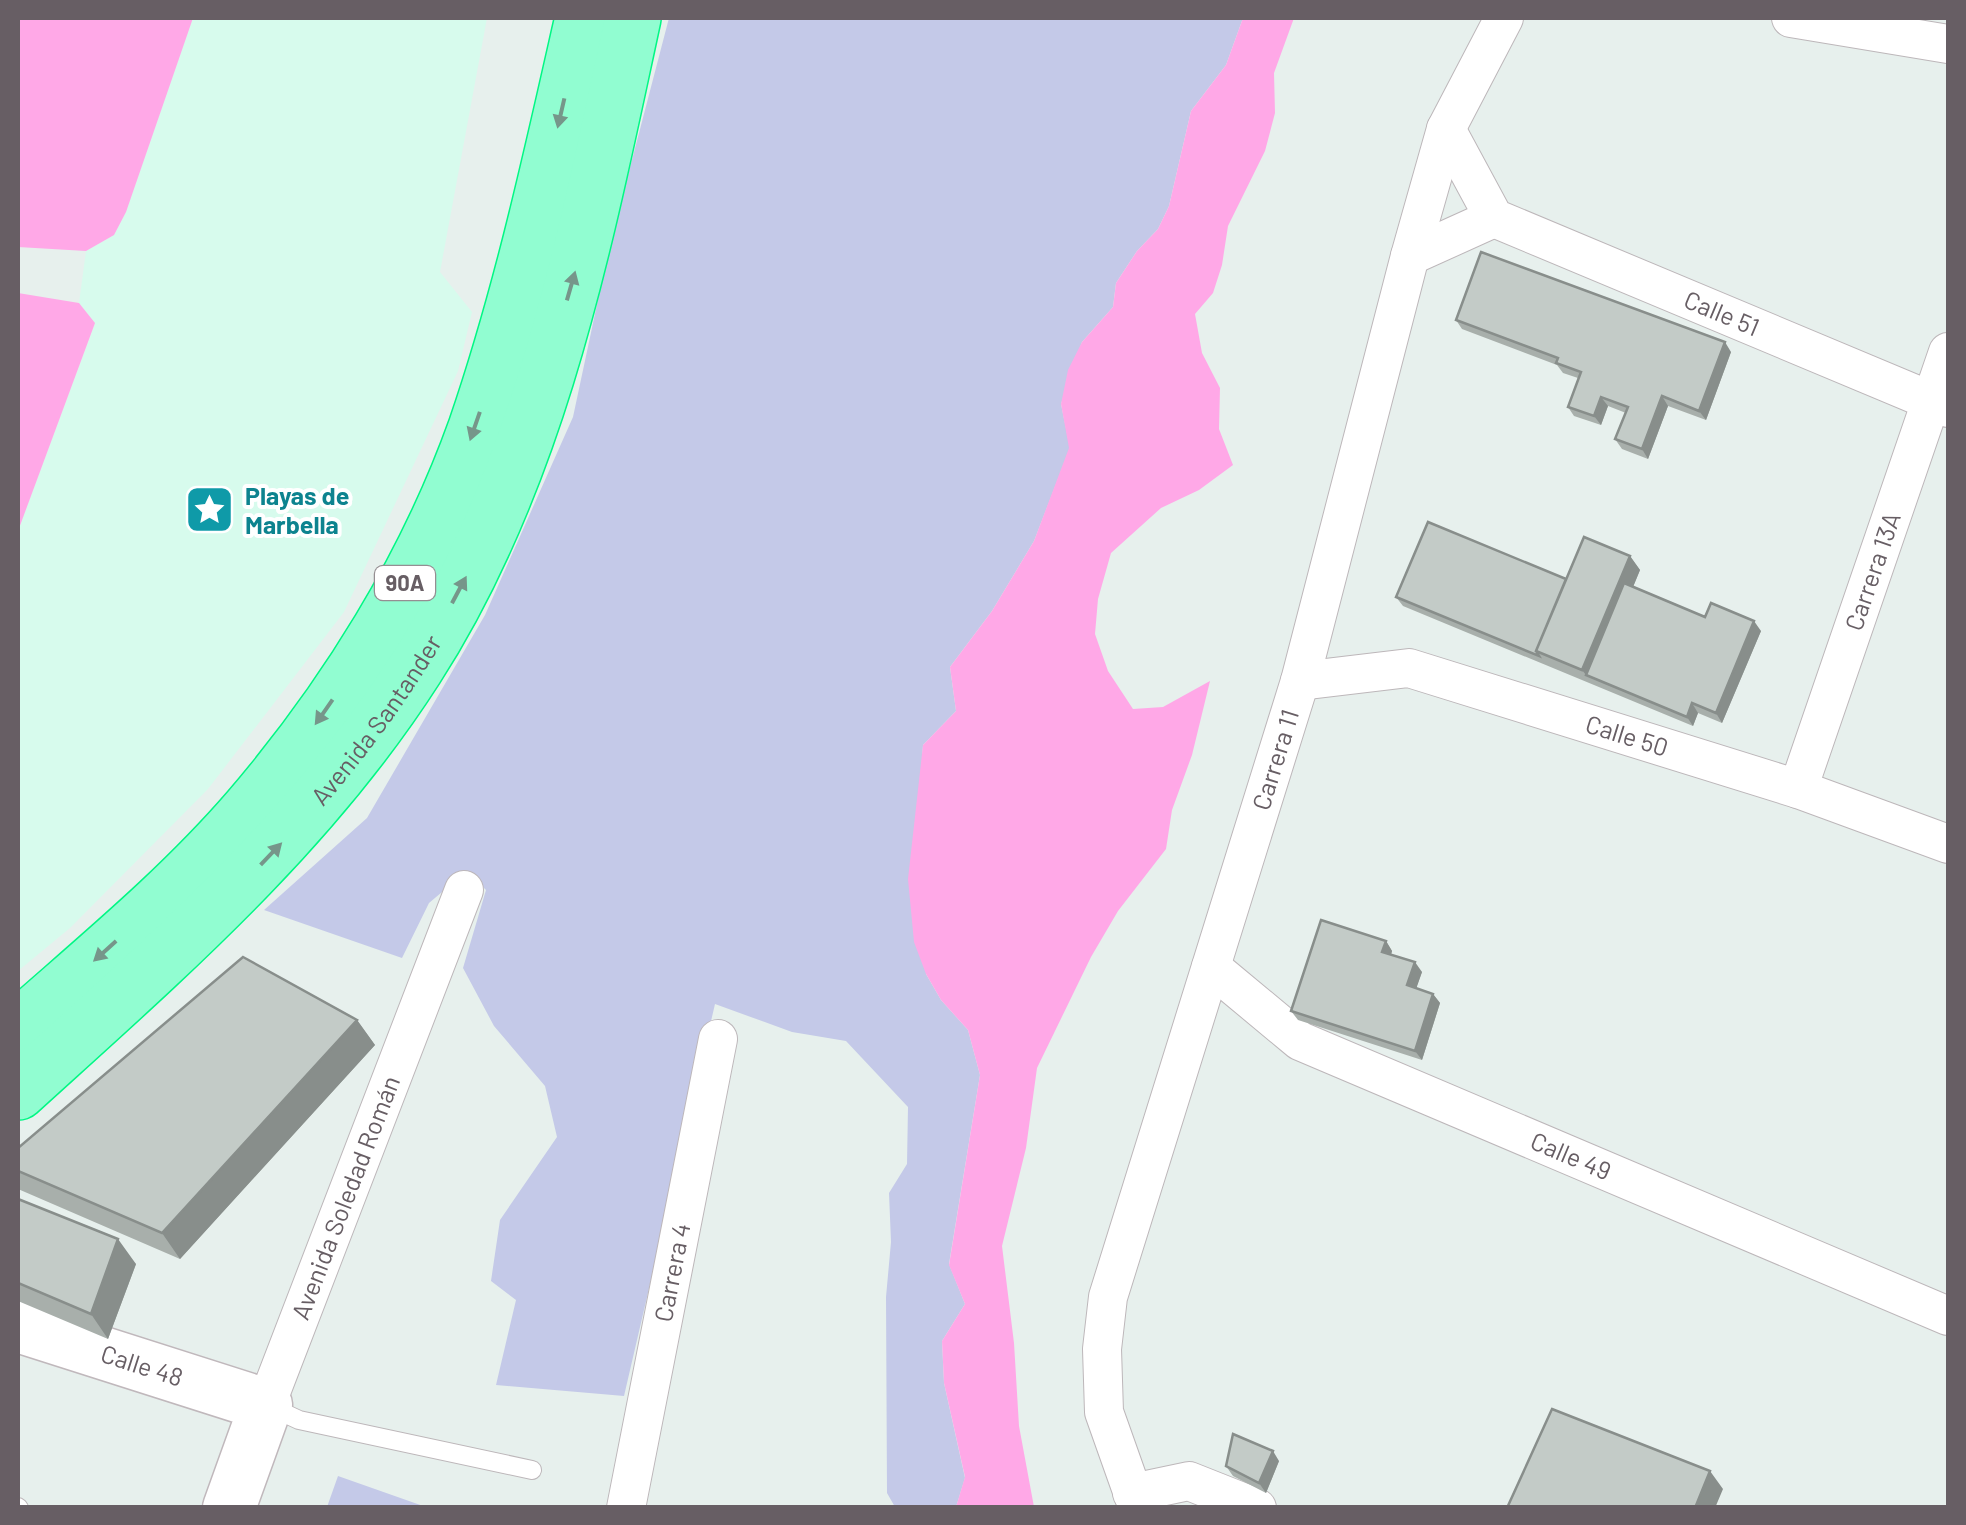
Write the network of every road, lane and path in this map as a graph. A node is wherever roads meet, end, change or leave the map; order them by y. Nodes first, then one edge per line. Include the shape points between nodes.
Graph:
1 (583, 18) edge
2 (633, 18) edge
3 (1504, 18) edge
4 (1791, 18) edge
5 (1948, 44) edge
6 (1446, 129) junction
7 (1494, 218) junction
8 (1410, 256) junction
9 (1948, 352) edge
10 (1939, 405) edge
11 (1300, 682) junction
12 (1798, 789) junction
13 (1948, 844) edge
14 (464, 890) dead end
15 (1210, 968) junction
16 (18, 1028) edge
17 (718, 1039) dead end
18 (18, 1092) edge
19 (1948, 1316) edge
20 (18, 1326) edge
21 (266, 1405) junction
22 (532, 1470) dead end
23 (1135, 1500) edge
24 (229, 1508) edge
25 (626, 1508) edge
26 (1257, 1508) edge

1 -> 16 highway, Avenida Santander / 90A via 534,232 475,429 427,542 375,640 249,810 170,894
18 -> 2 highway, Avenida Santander / 90A via 204,924 284,840 418,667 474,563 528,438 588,228
3 - 6 street, Carrera 11
4 - 5 street
6 - 7 street
6 - 8 street, Carrera 11
7 - 8 street
7 - 10 street, Calle 51
8 - 11 street, Carrera 11
9 - 10 street, Carrera 13A
10 - 12 street, Carrera 13A
11 - 12 street, Calle 50 via 1409,668
11 - 15 street, Carrera 11
12 - 13 street, Calle 50
14 - 21 street, Avenida Soledad Román
15 - 19 street, Calle 49 via 1300,1041
15 - 23 street, Carrera 11 via 1108,1298 1104,1412
17 - 25 street, Carrera 4
20 - 21 street, Calle 48
21 - 22 lane via 299,1420
21 - 24 street, Avenida Soledad Román
23 - 26 street via 1189,1480

